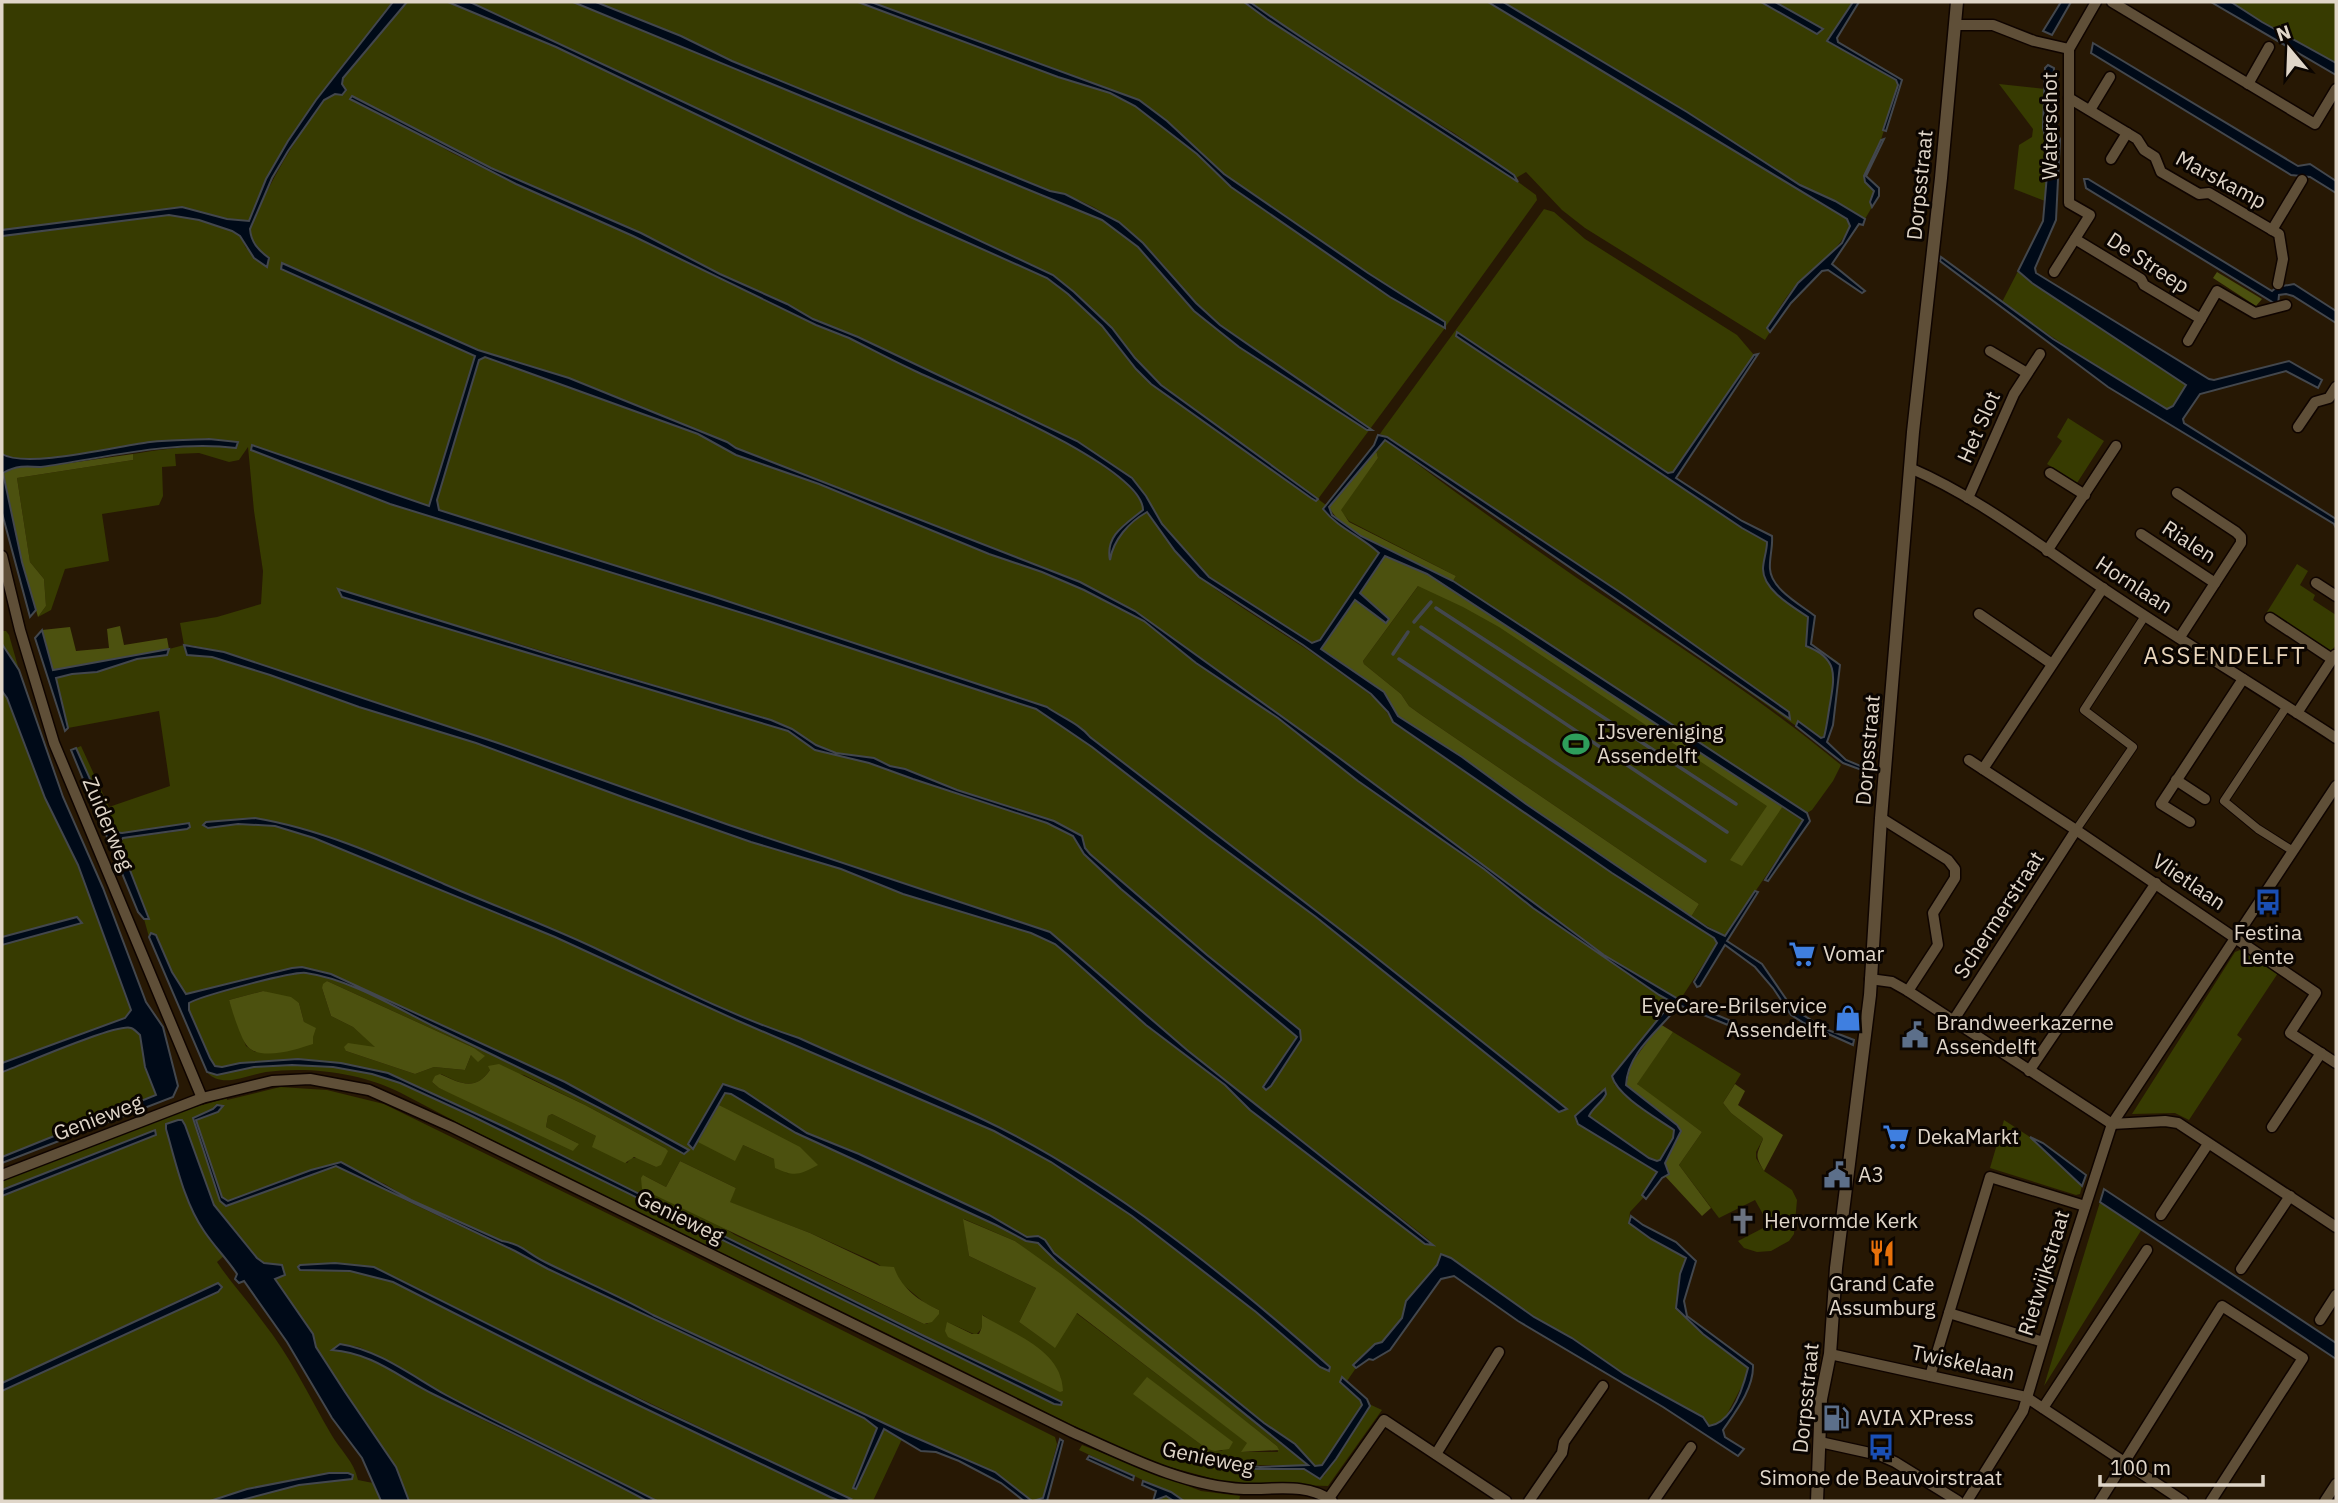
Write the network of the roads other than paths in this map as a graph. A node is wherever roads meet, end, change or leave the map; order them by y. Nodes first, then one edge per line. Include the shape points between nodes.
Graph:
1 (1957, 2) edge
2 (2096, 2) edge
3 (2112, 2) edge
4 (1955, 25) junction
5 (2269, 47) dead end
6 (2069, 49) junction
7 (2110, 77) dead end
8 (2248, 84) junction
9 (2336, 89) edge
10 (2069, 97) junction
11 (2090, 110) junction
12 (2127, 133) junction
13 (2111, 159) dead end
14 (2302, 180) dead end
15 (2069, 203) joint
16 (2272, 230) junction
17 (2075, 239) junction
18 (2054, 272) dead end
19 (2278, 284) dead end
20 (2286, 305) dead end
21 (2201, 319) junction
22 (2188, 341) dead end
23 (1990, 351) dead end
24 (2040, 354) dead end
25 (2027, 373) junction
26 (2336, 387) edge
27 (2298, 428) dead end
28 (2116, 446) dead end
29 (1910, 468) junction
30 (2050, 473) dead end
31 (2177, 493) dead end
32 (2085, 495) junction
33 (1968, 498) junction
34 (2141, 534) dead end
35 (2048, 551) junction
36 (2, 556) edge
37 (2215, 583) junction
38 (2316, 583) dead end
39 (2103, 588) junction
40 (2336, 596) edge
41 (1979, 614) dead end
42 (2145, 616) junction
43 (2270, 618) dead end
44 (2180, 637) junction
45 (2334, 656) edge
46 (2052, 664) junction
47 (2243, 679) junction
48 (2292, 709) junction
49 (2336, 738) edge
50 (1969, 760) dead end
51 (1983, 769) junction
52 (2176, 780) junction
53 (2336, 786) edge
54 (2205, 799) dead end
55 (1881, 818) junction
56 (2190, 822) dead end
57 (2076, 830) junction
58 (2293, 851) junction
59 (2156, 883) junction
60 (2236, 937) junction
61 (1870, 979) junction
62 (1908, 991) junction
63 (1953, 1021) junction
64 (2320, 1053) junction
65 (2336, 1063) edge
66 (2029, 1071) junction
67 (202, 1098) junction
68 (2112, 1124) junction
69 (2272, 1127) dead end
70 (2208, 1144) junction
71 (2, 1175) edge
72 (2290, 1196) junction
73 (2085, 1206) junction
74 (2161, 1215) dead end
75 (2336, 1227) edge
76 (2147, 1250) dead end
77 (2241, 1269) dead end
78 (2336, 1295) edge
79 (1949, 1313) junction
80 (2320, 1320) dead end
81 (2043, 1342) junction
82 (1499, 1352) dead end
83 (1830, 1353) junction
84 (1930, 1376) junction
85 (1603, 1386) dead end
86 (2026, 1397) junction
87 (2043, 1408) junction
88 (1820, 1442) junction
89 (1691, 1447) dead end
90 (1436, 1454) junction
91 (2125, 1463) junction
92 (2336, 1484) edge
93 (1330, 1500) edge
94 (1506, 1501) edge
95 (1530, 1501) edge
96 (1654, 1501) edge
97 (1817, 1501) edge
98 (1958, 1501) edge
99 (1967, 1501) edge
100 (2100, 1501) edge
101 (2183, 1501) edge
102 (2211, 1501) edge
103 (2325, 1501) edge

1 - 4 street, Dorpsstraat
2 - 6 street, Waterschot
3 - 8 street
4 - 6 street, Waterschot via 1993,25
4 - 29 street, Dorpsstraat
5 - 8 street
6 - 10 street, Waterschot
7 - 11 street
8 - 9 street via 2315,124
10 - 11 street, Marskamp
10 - 15 street, Waterschot
11 - 12 street, Marskamp
12 - 13 street
12 - 16 street, Marskamp via 2155,157 2161,172
14 - 16 street, Marskamp
15 - 17 street, De Streep via 2090,215
16 - 19 street, Marskamp via 2278,234 2283,259
17 - 18 street, De Streep
17 - 21 street, De Streep
20 - 21 street, De Streep via 2255,313 2217,291
21 - 22 street, De Streep
23 - 25 street
24 - 25 street, Het Slot
25 - 33 street, Het Slot
26 - 27 street via 2329,398 2315,402
28 - 32 street
29 - 33 street, Hornlaan
29 - 55 street, Dorpsstraat
30 - 32 street
31 - 37 street, Rialen via 2241,537
32 - 35 street
33 - 35 street, Hornlaan
34 - 37 street, Rialen
35 - 39 street, Hornlaan
36 - 67 street, Zuiderweg via 54,743
37 - 44 street, Rialen
38 - 40 street
39 - 42 street, Hornlaan
39 - 46 street
41 - 46 street
42 - 44 street, Hornlaan
42 - 57 street via 2084,710 2133,747
43 - 45 street
44 - 47 street, Hornlaan
45 - 48 street
46 - 51 street
47 - 48 street, Hornlaan
47 - 52 street
48 - 49 street, Hornlaan
48 - 58 street via 2224,801
50 - 51 street, Vlietlaan
51 - 57 street, Vlietlaan
52 - 54 street
52 - 56 street via 2161,804
53 - 58 street, Rietwijkstraat
55 - 61 street, Dorpsstraat
55 - 62 street via 1955,869 1955,878 1933,913 1938,945
57 - 59 street, Vlietlaan
57 - 63 street, Schermerstraat
58 - 60 street, Rietwijkstraat
59 - 60 street, Vlietlaan
59 - 66 street
60 - 64 street, Vlietlaan via 2316,993 2290,1033
60 - 68 street, Rietwijkstraat
61 - 62 street via 1892,982
61 - 83 street, Dorpsstraat
62 - 63 street
63 - 66 street
64 - 65 street, Vlietlaan
64 - 69 street
66 - 68 street
67 - 71 street, Genieweg
67 - 93 street, Genieweg via 272,1081 310,1080 369,1090 1072,1432 1166,1473 1235,1488 1302,1489
68 - 70 street via 2178,1123
68 - 73 street, Rietwijkstraat
70 - 72 street
70 - 74 street
72 - 75 street
72 - 77 street
73 - 79 street via 1990,1177
73 - 81 street, Rietwijkstraat
76 - 87 street
78 - 80 street
79 - 81 street
79 - 84 street
81 - 86 street, Rietwijkstraat
82 - 90 street
83 - 84 street, Twiskelaan
83 - 88 street, Dorpsstraat via 1821,1399
84 - 86 street, Twiskelaan
85 - 95 street
86 - 87 street, Twiskelaan
86 - 99 street, Rietwijkstraat via 2023,1411
87 - 91 street, Twiskelaan
88 - 97 street, Dorpsstraat
88 - 98 street via 1879,1455
89 - 96 street
90 - 93 street via 1384,1420
90 - 94 street
91 - 100 street
91 - 101 street, Twiskelaan
91 - 102 street via 2222,1306 2303,1358
92 - 103 street

